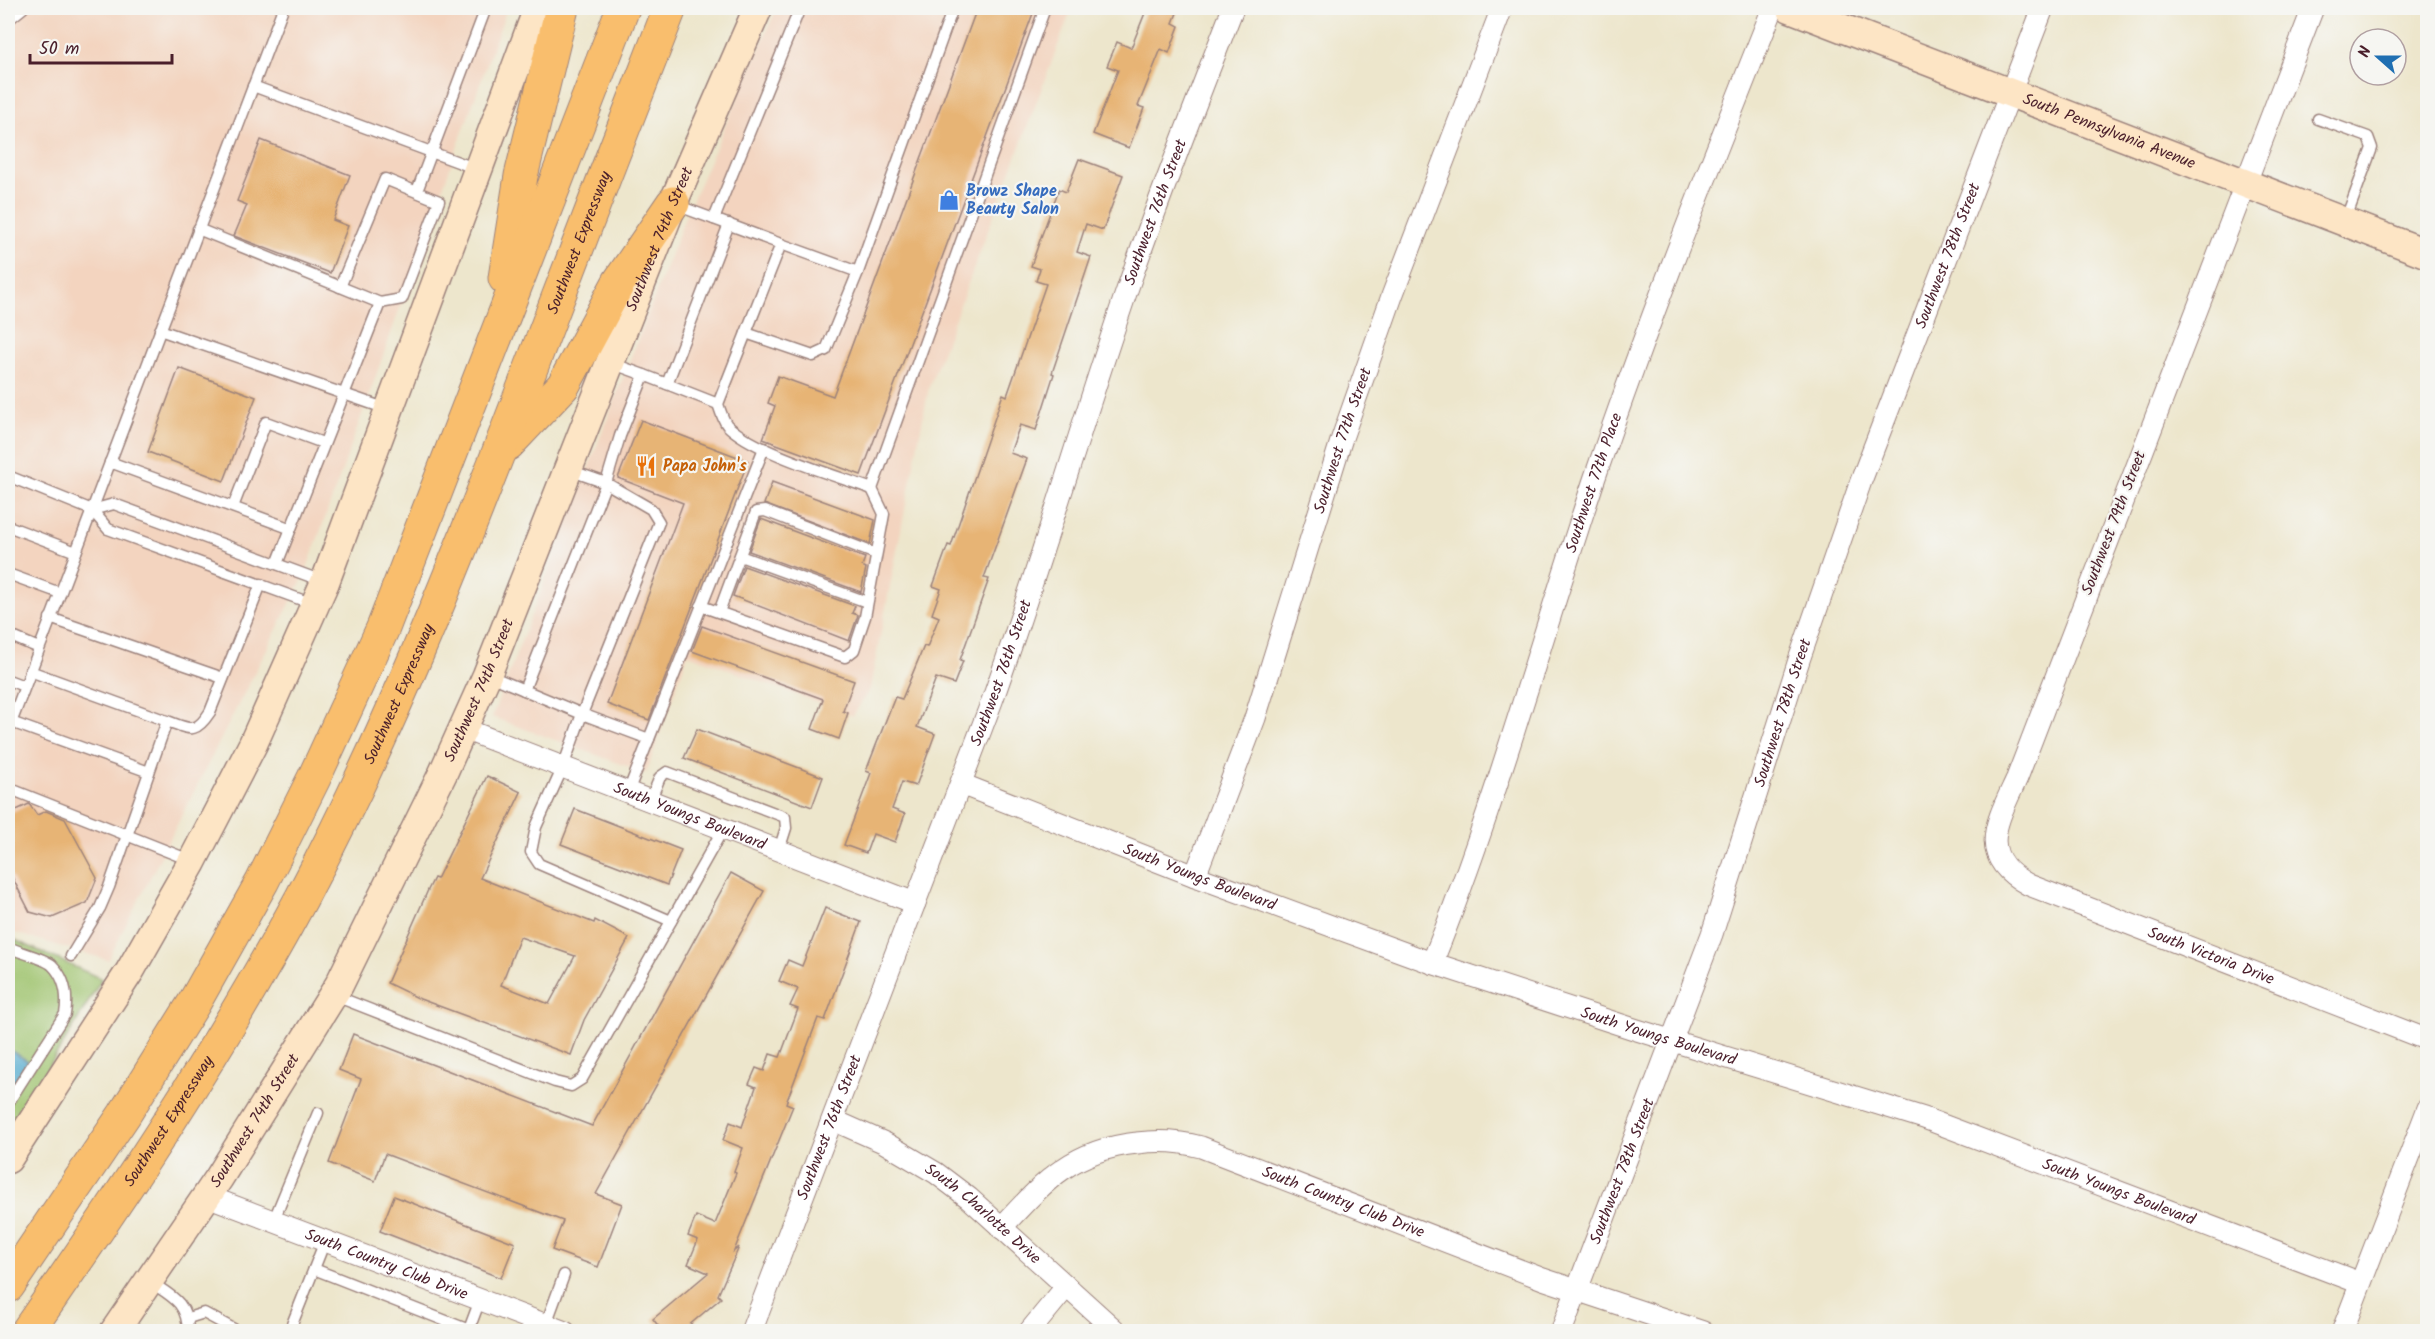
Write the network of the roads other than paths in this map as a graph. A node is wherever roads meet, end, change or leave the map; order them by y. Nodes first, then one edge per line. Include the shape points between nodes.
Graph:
1 (23, 8) edge
2 (283, 8) edge
3 (486, 8) edge
4 (538, 8) edge
5 (562, 8) edge
6 (623, 8) edge
7 (670, 8) edge
8 (758, 8) edge
9 (800, 8) edge
10 (953, 8) edge
11 (1045, 8) edge
12 (1233, 8) edge
13 (1502, 8) edge
14 (1773, 8) edge
15 (1790, 8) edge
16 (2043, 8) edge
17 (2313, 8) edge
18 (8, 20) edge
19 (253, 86) junction
20 (2010, 94) junction
21 (2318, 119) dead end
22 (432, 152) junction
23 (480, 170) junction
24 (2245, 183) junction
25 (417, 191) junction
26 (673, 203) junction
27 (714, 219) junction
28 (2344, 222) junction
29 (729, 224) junction
30 (198, 229) junction
31 (781, 244) junction
32 (2427, 254) edge
33 (858, 272) junction
34 (340, 287) junction
35 (380, 303) junction
36 (160, 330) junction
37 (746, 333) junction
38 (494, 345) junction
39 (611, 363) junction
40 (644, 375) junction
41 (667, 384) junction
42 (343, 393) junction
43 (718, 404) junction
44 (390, 410) junction
45 (323, 443) junction
46 (764, 448) junction
47 (497, 457) junction
48 (110, 462) junction
49 (569, 470) junction
50 (8, 476) edge
51 (606, 483) junction
52 (872, 489) junction
53 (233, 507) junction
54 (92, 510) junction
55 (8, 526) edge
56 (289, 528) junction
57 (76, 552) junction
58 (876, 554) junction
59 (740, 556) junction
60 (277, 564) junction
61 (8, 574) edge
62 (261, 584) junction
63 (60, 593) junction
64 (321, 594) junction
65 (867, 602) junction
66 (701, 606) junction
67 (719, 612) junction
68 (51, 618) junction
69 (8, 635) edge
70 (39, 648) junction
71 (30, 671) junction
72 (487, 675) junction
73 (223, 678) junction
74 (8, 680) edge
75 (24, 686) junction
76 (524, 690) junction
77 (582, 714) junction
78 (167, 721) junction
79 (9, 726) edge
80 (464, 729) junction
81 (649, 739) junction
82 (563, 767) junction
83 (149, 772) junction
84 (961, 784) junction
85 (8, 788) edge
86 (628, 792) junction
87 (650, 801) junction
88 (723, 829) junction
89 (126, 835) junction
90 (779, 850) junction
91 (192, 861) junction
92 (2001, 862) joint
93 (1195, 876) junction
94 (915, 903) junction
95 (670, 921) junction
96 (8, 948) edge
97 (71, 956) dead end
98 (1432, 963) junction
99 (333, 994) junction
100 (1672, 1040) junction
101 (2427, 1040) edge
102 (8, 1103) edge
103 (2427, 1108) edge
104 (318, 1113) dead end
105 (832, 1120) junction
106 (8, 1159) edge
107 (207, 1196) junction
108 (273, 1221) junction
109 (1001, 1228) junction
110 (325, 1241) junction
111 (314, 1269) junction
112 (564, 1275) dead end
113 (149, 1281) junction
114 (2360, 1283) junction
115 (8, 1286) edge
116 (1066, 1287) junction
117 (1576, 1290) junction
118 (480, 1300) junction
119 (188, 1318) junction
120 (556, 1328) edge
121 (468, 1331) edge
122 (27, 1332) edge
123 (114, 1332) edge
124 (188, 1332) edge
125 (239, 1332) edge
126 (289, 1332) edge
127 (751, 1332) edge
128 (1029, 1332) edge
129 (1117, 1332) edge
130 (1561, 1332) edge
131 (1703, 1332) edge
132 (2342, 1332) edge

1 - 18 lane
2 - 19 lane
3 - 22 lane
4 - 23 main road
5 - 38 highway via 521,176
6 - 38 highway
7 - 47 highway, Southwest Expressway
8 - 26 main road, Southwest 74th Street
9 - 27 lane
10 - 33 lane
11 - 52 lane
12 - 84 street, Southwest 76th Street via 1129,284 1027,603
13 - 93 street, Southwest 77th Street via 1392,296 1342,438 1258,708
14 - 98 street, Southwest 77th Place via 1613,427 1489,811
15 - 20 main road, South Pennsylvania Avenue
16 - 20 street, Southwest 78th Street
17 - 24 street, Southwest 79th Street
19 - 22 lane
19 - 30 lane
20 - 24 main road, South Pennsylvania Avenue
20 - 100 street, Southwest 78th Street via 1861,481 1712,934
21 - 28 lane via 2368,137 2372,148
22 - 23 lane
22 - 25 lane
23 - 44 main road
24 - 28 main road, South Pennsylvania Avenue
24 - 92 street, Southwest 79th Street via 1998,822 1994,838
25 - 34 lane via 385,179
25 - 35 lane via 439,201 402,299
26 - 27 lane
26 - 39 main road, Southwest 74th Street
26 - 47 highway via 619,282 563,386
27 - 29 lane
28 - 32 main road, South Pennsylvania Avenue
29 - 31 lane
29 - 41 lane
30 - 34 lane
30 - 36 lane
31 - 33 lane
31 - 37 lane
33 - 37 lane via 826,350 813,356
34 - 35 lane
35 - 42 lane
36 - 42 lane
36 - 48 lane
37 - 43 lane
38 - 115 highway via 383,628 262,882 194,1004
39 - 40 lane
39 - 49 main road, Southwest 74th Street
40 - 41 lane
40 - 51 lane
41 - 43 lane
42 - 44 lane
42 - 45 lane
43 - 46 lane via 726,423
44 - 64 main road
45 - 53 lane via 266,422
45 - 56 lane
46 - 52 lane
46 - 66 lane
47 - 122 highway, Southwest Expressway via 423,641 301,898 158,1142
48 - 53 lane
48 - 54 lane
49 - 51 lane
49 - 72 main road, Southwest 74th Street
50 - 54 lane
51 - 76 lane
51 - 77 lane via 651,508 658,522
52 - 58 lane via 884,514
53 - 56 lane
54 - 57 lane
54 - 60 lane via 114,504
54 - 62 lane via 108,529
55 - 57 lane
56 - 60 lane
57 - 63 lane
58 - 59 lane via 765,511 756,512
58 - 65 lane
59 - 65 lane
59 - 67 lane
60 - 64 lane
61 - 63 lane
62 - 64 lane
62 - 73 lane
63 - 68 lane
64 - 91 main road via 253,744
65 - 67 lane via 854,650 845,657
66 - 67 lane
66 - 81 lane
68 - 70 lane
68 - 73 lane
69 - 70 lane
70 - 71 lane
71 - 75 lane
71 - 78 lane
72 - 76 lane
72 - 80 main road, Southwest 74th Street
73 - 78 lane via 202,725 190,729
74 - 75 lane
75 - 79 lane
76 - 77 lane
77 - 81 lane
77 - 82 lane
78 - 83 lane
79 - 83 lane
80 - 82 street, South Youngs Boulevard
80 - 99 main road, Southwest 74th Street
81 - 86 lane
82 - 86 street, South Youngs Boulevard
82 - 95 lane via 536,827 531,852 539,864
83 - 89 lane
84 - 93 street, South Youngs Boulevard
84 - 94 street, Southwest 76th Street
85 - 89 lane
86 - 87 street, South Youngs Boulevard
87 - 88 street, South Youngs Boulevard
87 - 90 lane via 660,777 668,772 785,817
88 - 90 street, South Youngs Boulevard
88 - 95 lane
89 - 91 lane
89 - 97 lane via 100,908
90 - 94 street, South Youngs Boulevard
91 - 106 main road via 130,971
92 - 101 street, South Victoria Drive via 2011,874 2043,891
93 - 98 street, South Youngs Boulevard
94 - 105 street, Southwest 76th Street
95 - 99 lane via 582,1079 572,1086
96 - 102 lane via 51,964 66,989 67,1000 65,1014
98 - 100 street, South Youngs Boulevard
99 - 107 main road, Southwest 74th Street
100 - 114 street, South Youngs Boulevard via 1936,1122
100 - 117 street, Southwest 78th Street
103 - 114 street
104 - 108 lane
105 - 109 street, South Charlotte Drive via 885,1143 936,1173
105 - 127 street, Southwest 76th Street
107 - 108 street, South Country Club Drive
107 - 113 main road, Southwest 74th Street
108 - 110 street, South Country Club Drive
109 - 116 street, South Charlotte Drive
109 - 117 street, South Country Club Drive via 1041,1186 1070,1163 1123,1144 1166,1141 1184,1143
110 - 111 lane
110 - 118 street, South Country Club Drive
111 - 121 lane
111 - 126 lane
112 - 120 lane
113 - 119 lane via 183,1306
113 - 123 main road, Southwest 74th Street
114 - 132 street
116 - 128 street
116 - 129 street, South Charlotte Drive
117 - 130 street, Southwest 78th Street
117 - 131 street, South Country Club Drive
118 - 120 street, South Country Club Drive
118 - 121 lane
119 - 124 lane
119 - 125 lane via 204,1313

